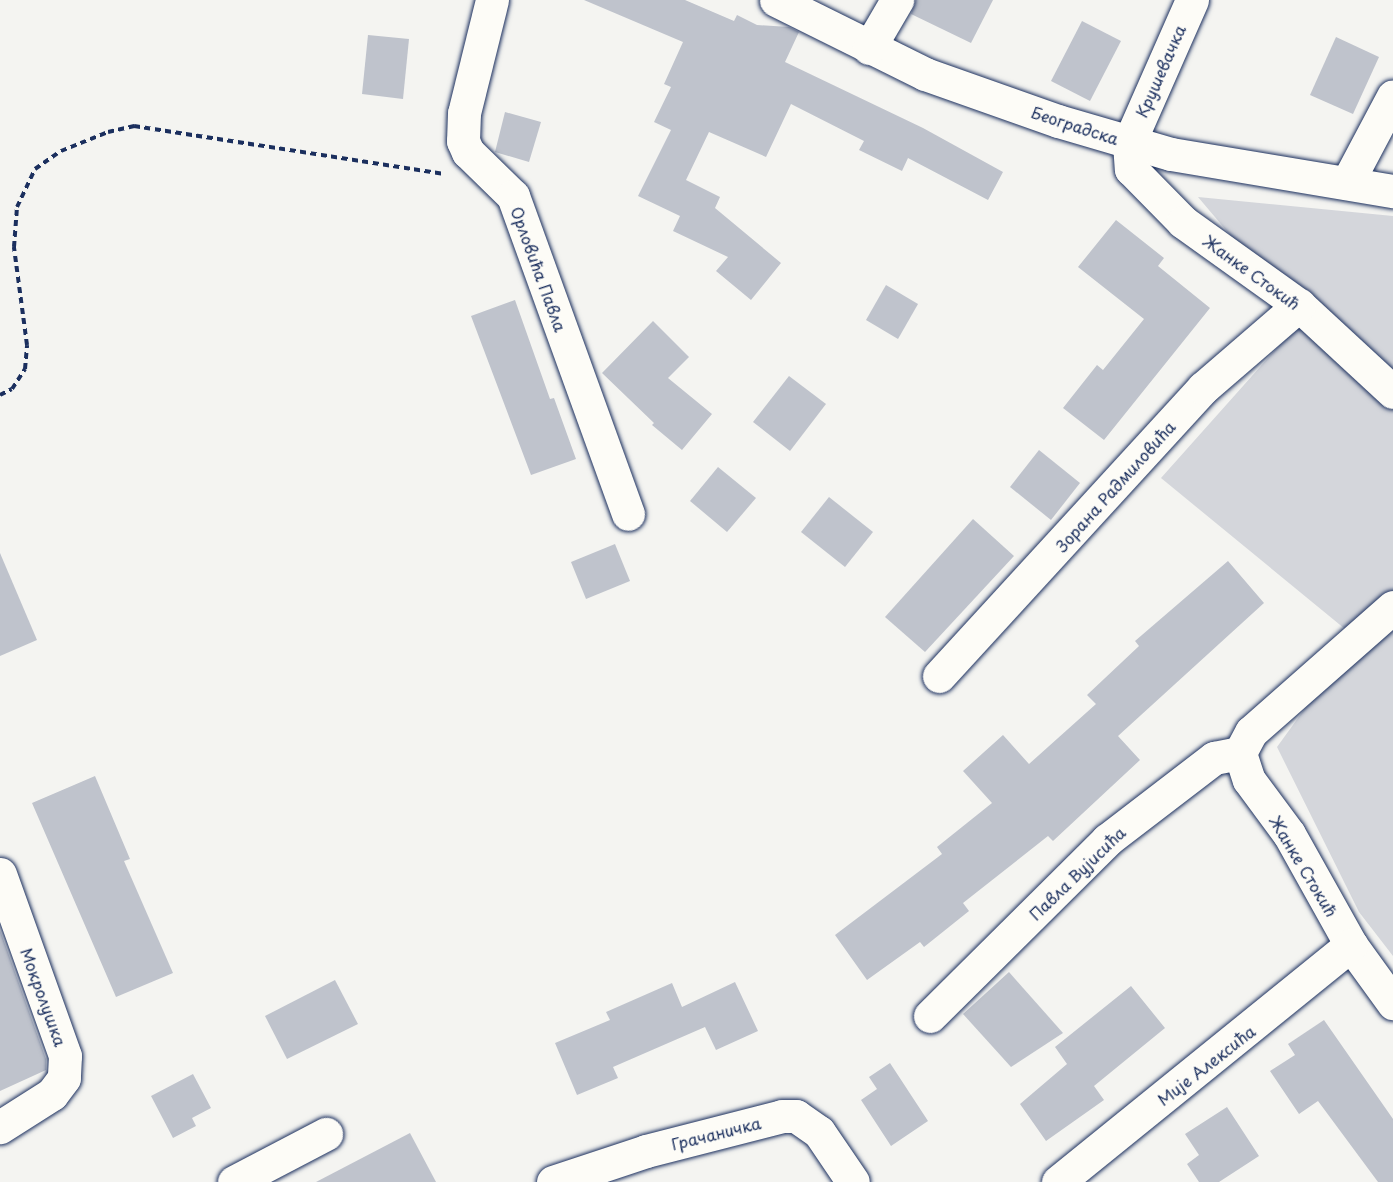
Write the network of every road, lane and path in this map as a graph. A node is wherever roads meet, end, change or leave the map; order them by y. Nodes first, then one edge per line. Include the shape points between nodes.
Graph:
1 (492, 0) edge
2 (776, 0) edge
3 (897, 0) edge
4 (1192, 0) edge
5 (869, 48) junction
6 (1393, 96) edge
7 (1129, 143) junction
8 (446, 174) dead end
9 (1347, 183) junction
10 (1393, 190) edge
11 (1299, 305) junction
12 (1393, 392) edge
13 (0, 395) edge
14 (628, 514) dead end
15 (1393, 607) edge
16 (939, 676) dead end
17 (1240, 753) junction
18 (0, 874) edge
19 (1351, 945) junction
20 (1393, 1002) edge
21 (930, 1016) dead end
22 (0, 1127) edge
23 (326, 1134) dead end
24 (234, 1182) edge
25 (553, 1182) edge
26 (853, 1182) edge
27 (1058, 1182) edge

1 - 14 street, Орловића Павла via 464,113 462,141 468,152 513,196
2 - 5 street, Београдска
3 - 5 street
4 - 7 street, Крушевачка
5 - 7 street, Београдска via 925,74
6 - 9 street
7 - 9 street, Београдска
7 - 11 street, Жанке Стокић via 1131,169 1139,181 1182,222
8 - 13 path via 134,126 61,151 35,169 17,207 14,247 27,345 25,369 12,388
9 - 10 street, Београдска
11 - 12 street, Жанке Стокић
11 - 16 street, Зорана Радмиловића via 1203,388
15 - 17 street via 1251,732
17 - 19 street, Жанке Стокић via 1249,780 1289,834
17 - 21 street, Павла Вујисића via 1214,758 1107,840
18 - 22 street, Мокролушка via 65,1056 64,1078 52,1094
19 - 20 street, Жанке Стокић
19 - 27 street, Мије Алексића
23 - 24 street
25 - 26 street, Грачаничка via 646,1151 782,1116 796,1116 819,1132

